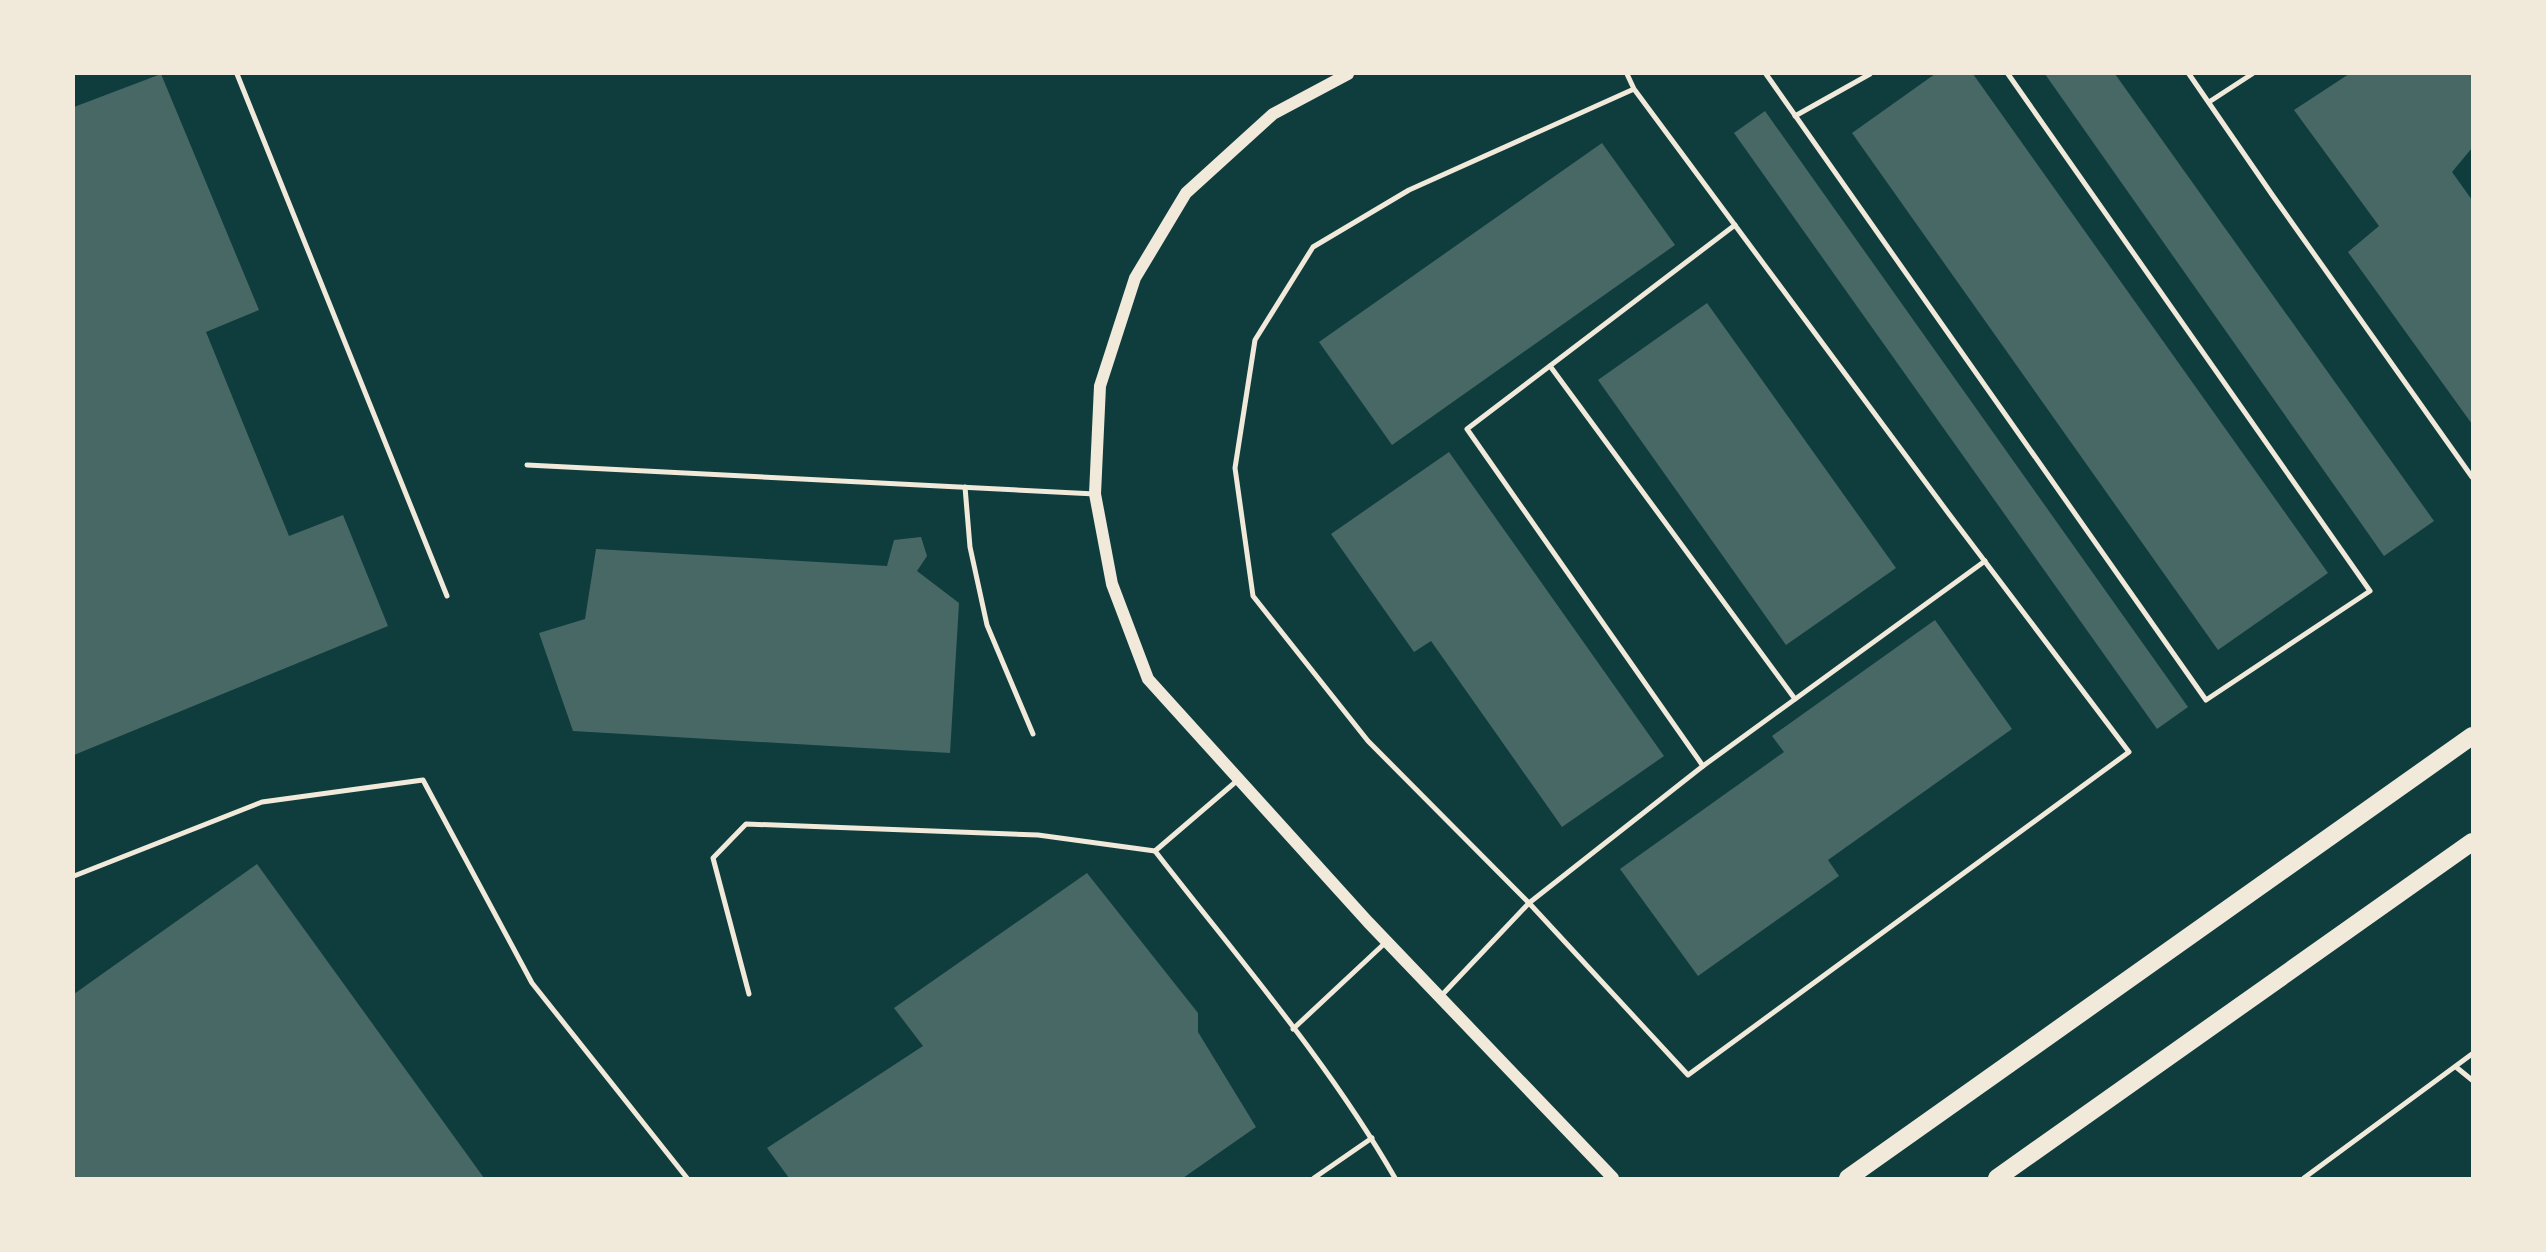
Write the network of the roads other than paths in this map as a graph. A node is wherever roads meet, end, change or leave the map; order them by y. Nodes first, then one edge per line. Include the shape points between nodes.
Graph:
1 (237, 74) edge
2 (1348, 74) edge
3 (1627, 74) edge
4 (1766, 74) edge
5 (1870, 74) edge
6 (2008, 74) edge
7 (2189, 74) edge
8 (2252, 74) edge
9 (1634, 89) junction
10 (2209, 103) junction
11 (1795, 116) junction
12 (1735, 225) junction
13 (1549, 366) junction
14 (527, 465) dead end
15 (2473, 477) edge
16 (965, 487) junction
17 (1095, 494) junction
18 (1985, 561) junction
19 (447, 596) dead end
20 (1795, 699) junction
21 (1033, 734) dead end
22 (2473, 736) edge
23 (1703, 766) junction
24 (1239, 779) junction
25 (2473, 842) edge
26 (1155, 851) junction
27 (74, 876) edge
28 (1529, 903) junction
29 (1387, 941) junction
30 (749, 994) dead end
31 (1440, 997) junction
32 (1293, 1030) junction
33 (2473, 1054) edge
34 (2456, 1067) junction
35 (2473, 1080) edge
36 (1372, 1138) junction
37 (687, 1178) edge
38 (1314, 1178) edge
39 (1395, 1178) edge
40 (1613, 1178) edge
41 (1848, 1178) edge
42 (1997, 1178) edge
43 (2304, 1178) edge

1 - 19 lane
2 - 17 street via 1273,114 1186,193 1172,216 1135,278 1100,386
3 - 9 lane
4 - 11 lane
5 - 11 lane
6 - 11 lane via 2370,591 2206,700
7 - 10 lane
8 - 10 lane
9 - 12 lane
9 - 28 lane via 1409,190 1312,247 1255,340 1235,468 1254,596 1368,741
10 - 15 lane
12 - 13 lane
12 - 18 lane
13 - 20 lane
13 - 23 lane via 1467,429
14 - 16 lane
16 - 17 lane
16 - 21 lane via 970,547 987,625
17 - 24 street via 1112,584 1148,679
18 - 20 lane
18 - 28 lane via 2129,752 1688,1075
20 - 23 lane
22 - 41 main road
23 - 28 lane
24 - 26 lane
24 - 29 street
25 - 42 main road
26 - 30 lane via 1038,835 746,824 713,858
26 - 32 lane
27 - 37 lane via 262,802 423,780 532,983
28 - 31 lane
29 - 31 street
29 - 32 lane
31 - 40 street
32 - 36 lane
33 - 34 lane
34 - 35 lane
34 - 43 lane
36 - 38 lane
36 - 39 lane

